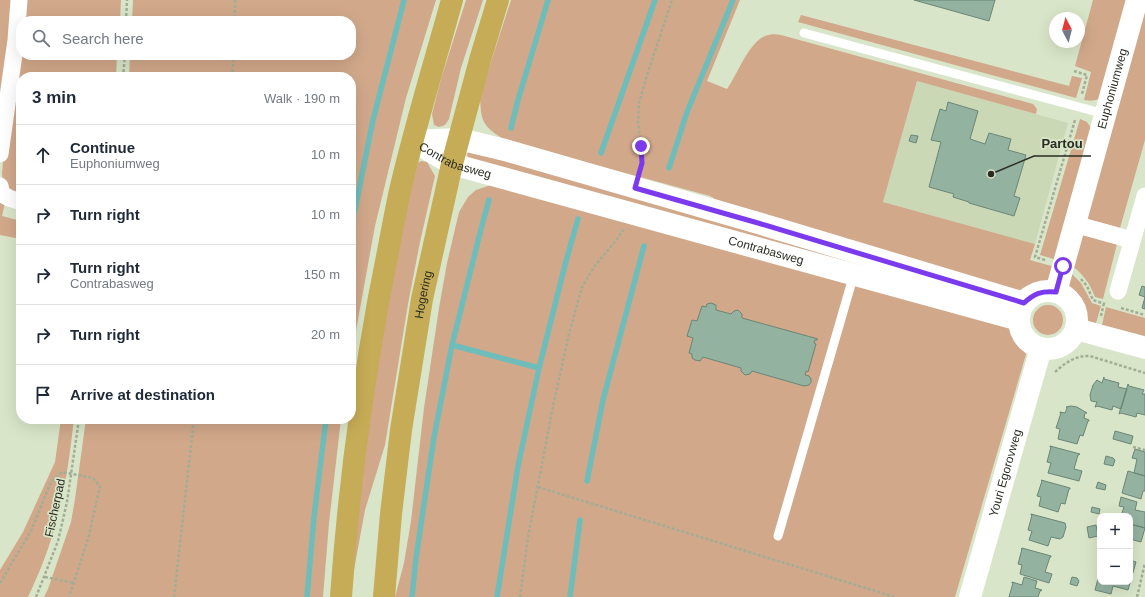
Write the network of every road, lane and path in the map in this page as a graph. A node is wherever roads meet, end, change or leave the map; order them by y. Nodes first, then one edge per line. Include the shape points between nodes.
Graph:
1 (19, 0) edge
2 (127, 0) edge
3 (235, 0) edge
4 (452, 0) edge
5 (498, 0) edge
6 (672, 0) edge
7 (1137, 0) edge
8 (18, 16) edge
9 (126, 16) edge
10 (235, 16) edge
11 (804, 33) dead end
12 (16, 40) edge
13 (125, 60) edge
14 (234, 60) edge
15 (1074, 71) dead end
16 (123, 72) edge
17 (232, 72) edge
18 (1081, 99) dead end
19 (1105, 114) junction
20 (1075, 117) dead end
21 (459, 139) junction
22 (413, 141) junction
23 (0, 154) edge
24 (452, 164) junction
25 (0, 186) edge
26 (635, 188) junction
27 (1145, 196) edge
28 (16, 200) edge
29 (629, 213) junction
30 (1074, 224) junction
31 (1132, 240) junction
32 (1046, 261) dead end
33 (857, 264) junction
34 (1118, 291) dead end
35 (1056, 292) junction
36 (1021, 311) junction
37 (1076, 329) junction
38 (1041, 348) junction
39 (1145, 348) edge
40 (1145, 373) edge
41 (1051, 377) dead end
42 (78, 424) edge
43 (193, 424) edge
44 (1133, 447) dead end
45 (1145, 450) edge
46 (71, 474) junction
47 (538, 487) junction
48 (778, 536) dead end
49 (1145, 563) edge
50 (45, 577) junction
51 (0, 583) edge
52 (74, 583) junction
53 (36, 597) edge
54 (69, 597) edge
55 (174, 597) edge
56 (341, 597) edge
57 (384, 597) edge
58 (520, 597) edge
59 (895, 597) edge
60 (970, 597) edge
61 (1137, 597) edge

1 - 8 street
2 - 9 path
3 - 10 path
4 - 22 highway
5 - 21 highway, Hogering
6 - 26 path via 639,103 642,163
7 - 19 street, Euphoniumweg
11 - 19 lane
12 - 23 street
13 - 16 path
14 - 17 path
15 - 18 path via 1087,75
19 - 30 street, Euphoniumweg
20 - 32 path via 1035,257
21 - 22 street, Contrabasweg
21 - 24 highway, Hogering
21 - 26 street, Contrabasweg
22 - 24 street, Contrabasweg
22 - 56 highway via 399,195 359,418
24 - 29 street, Contrabasweg
24 - 57 highway, Hogering via 422,299 409,378 391,514
25 - 28 street via 2,194
26 - 33 street, Contrabasweg
27 - 31 street
29 - 33 street, Contrabasweg
29 - 47 path via 618,238 594,267 582,287 553,406
30 - 31 street
30 - 35 street, Euphoniumweg
31 - 34 street
33 - 36 street, Contrabasweg
33 - 48 lane
35 - 36 street via 1044,291 1033,295
35 - 37 street via 1066,297 1074,306 1077,317
36 - 38 street via 1021,332 1029,343
37 - 38 street via 1062,346 1052,349
37 - 39 street
38 - 60 street, Youri Egorovweg
40 - 41 path via 1084,356 1070,361
42 - 46 path, Fischerpad
43 - 55 path
44 - 45 path
46 - 50 path, Fischerpad via 58,541
46 - 51 path via 62,472 51,482 31,531
46 - 52 path via 93,478 100,486 88,539
47 - 58 path
47 - 59 path
49 - 61 path
50 - 52 path
50 - 53 path, Fischerpad
52 - 54 path

